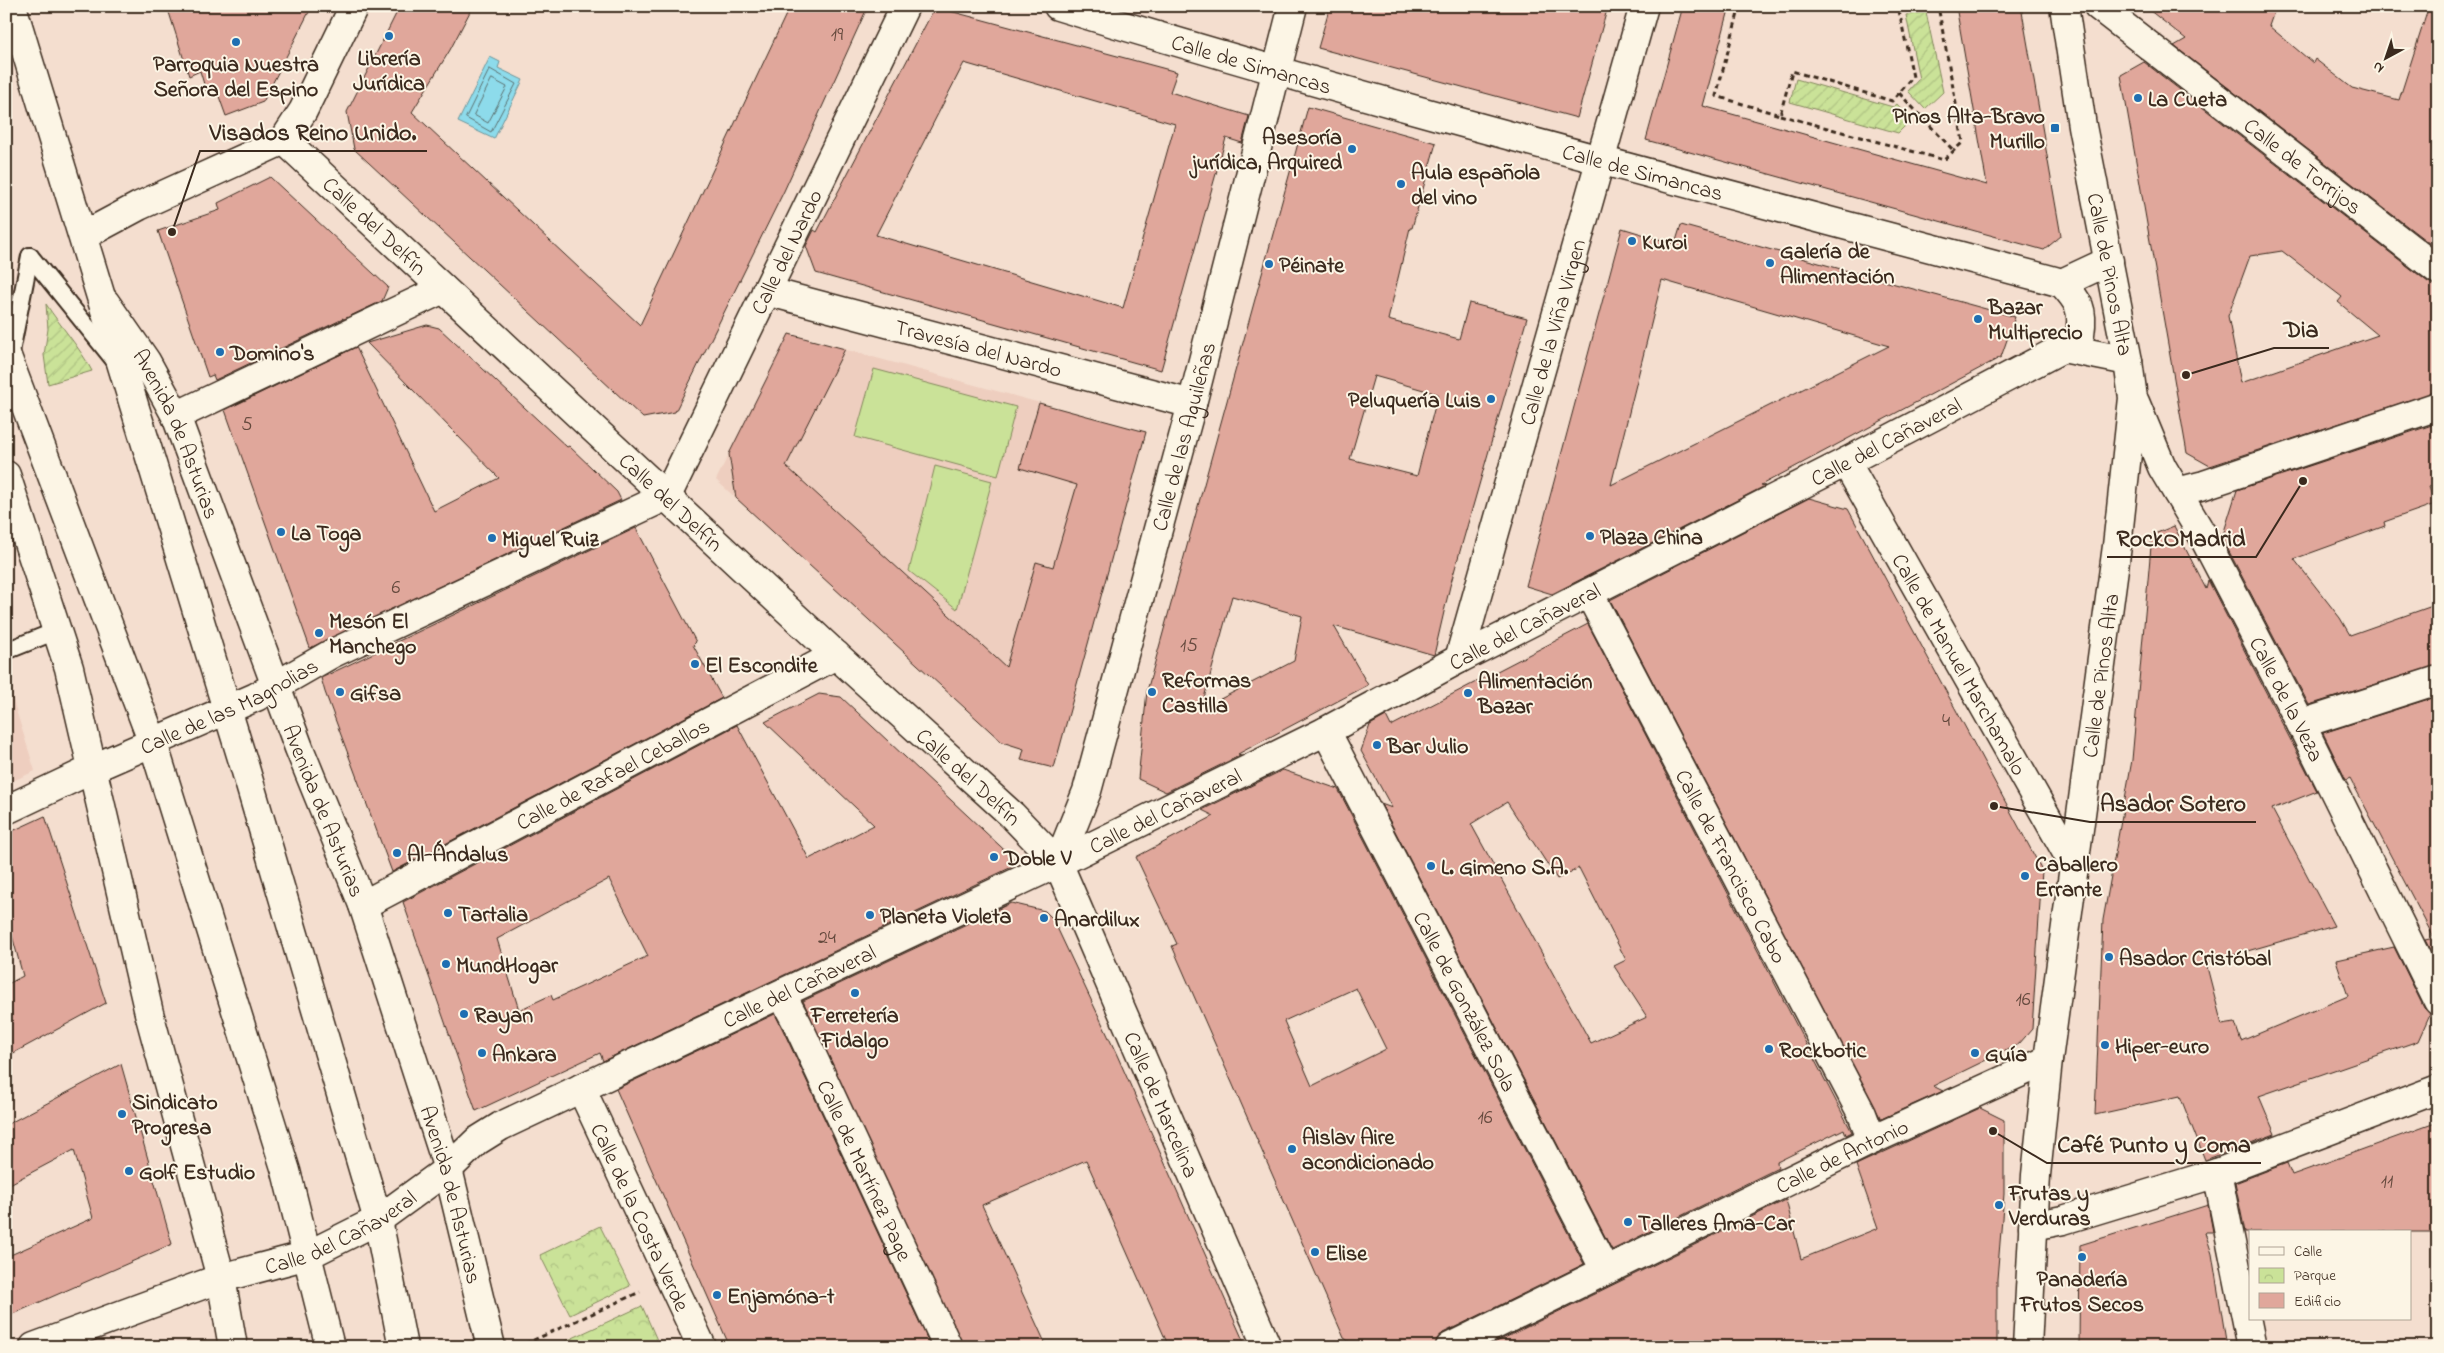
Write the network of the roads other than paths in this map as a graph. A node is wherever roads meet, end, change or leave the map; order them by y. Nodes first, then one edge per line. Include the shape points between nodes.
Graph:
1 (12, 6) edge
2 (354, 6) edge
3 (904, 6) edge
4 (1058, 6) edge
5 (1293, 6) edge
6 (1644, 6) edge
7 (2064, 6) edge
8 (2098, 6) edge
9 (1275, 70) junction
10 (284, 140) junction
11 (1602, 161) junction
12 (82, 236) junction
13 (2109, 261) junction
14 (2438, 270) edge
15 (2062, 283) junction
16 (443, 288) junction
17 (766, 291) junction
18 (102, 296) junction
19 (2063, 348) junction
20 (2128, 361) junction
21 (7, 362) edge
22 (124, 373) junction
23 (2133, 398) junction
24 (1192, 404) junction
25 (2438, 406) edge
26 (176, 416) junction
27 (1846, 462) junction
28 (6, 475) edge
29 (2178, 492) junction
30 (667, 496) junction
31 (1588, 594) junction
32 (56, 631) junction
33 (6, 651) edge
34 (836, 655) junction
35 (1459, 659) junction
36 (2438, 680) edge
37 (275, 686) junction
38 (227, 710) junction
39 (2301, 724) junction
40 (1326, 731) junction
41 (153, 743) junction
42 (92, 770) junction
43 (6, 810) edge
44 (1058, 863) junction
45 (2075, 867) junction
46 (363, 906) junction
47 (782, 995) junction
48 (2438, 1001) edge
49 (2048, 1060) junction
50 (581, 1088) junction
51 (2438, 1089) edge
52 (1872, 1140) junction
53 (448, 1169) junction
54 (2217, 1173) junction
55 (378, 1220) junction
56 (2033, 1226) junction
57 (308, 1254) junction
58 (1605, 1270) junction
59 (221, 1278) junction
60 (34, 1347) edge
61 (233, 1347) edge
62 (330, 1347) edge
63 (403, 1347) edge
64 (491, 1347) edge
65 (702, 1347) edge
66 (948, 1347) edge
67 (1267, 1347) edge
68 (1450, 1347) edge
69 (2027, 1347) edge
70 (2252, 1347) edge

1 - 12 street, Avenida de Asturias
2 - 10 street via 303,111
3 - 17 street, Calle del Nardo
4 - 9 street, Calle de Simancas
5 - 9 street, Calle de las Aguileñas
6 - 11 street, Calle de la Viña Virgen
7 - 13 street, Calle de Pinos Alta via 2082,126
8 - 14 street, Calle de Torrijos
9 - 11 street, Calle de Simancas
9 - 24 street, Calle de las Aguileñas
10 - 12 street
10 - 16 street, Calle del Delfín
11 - 15 street, Calle de Simancas
11 - 35 street, Calle de la Viña Virgen
12 - 18 street, Avenida de Asturias
13 - 15 street
13 - 20 street, Calle de Pinos Alta
15 - 19 street, Calle del Cañaveral via 2079,302 2081,324 2080,336
16 - 26 street
16 - 30 street, Calle del Delfín
17 - 24 street, Travesía del Nardo
17 - 30 street, Calle del Nardo
18 - 22 street, Avenida de Asturias
18 - 26 street, Avenida de Asturias via 146,361
19 - 20 street
19 - 27 street, Calle del Cañaveral
20 - 23 street, Calle de Pinos Alta
21 - 22 lane via 30,256
21 - 41 street
22 - 38 street, Avenida de Asturias
23 - 29 street, Calle de la Veza via 2162,467
23 - 45 street, Calle de Pinos Alta via 2118,546
24 - 44 street, Calle de las Aguileñas via 1087,791
25 - 29 street
26 - 37 street, Avenida de Asturias
27 - 31 street, Calle del Cañaveral
27 - 45 street, Calle de Manuel Marchamalo
28 - 32 street
29 - 39 street, Calle de la Veza
30 - 34 street, Calle del Delfín
30 - 37 street, Calle de las Magnolias via 331,654
31 - 35 street, Calle del Cañaveral
31 - 52 street, Calle de Francisco Cabo via 1858,1106
32 - 33 lane
32 - 42 street
34 - 44 street, Calle del Delfín via 1012,815
34 - 46 street, Calle de Rafael Ceballos
35 - 40 street, Calle del Cañaveral
36 - 39 street
37 - 38 street, Calle de las Magnolias
37 - 46 street, Avenida de Asturias
38 - 41 street, Calle de las Magnolias
38 - 55 street, Avenida de Asturias
39 - 48 street, Calle de la Veza
40 - 44 street, Calle del Cañaveral
40 - 58 street, Calle de González Sola
41 - 42 street, Calle de las Magnolias
41 - 57 street via 286,1171
42 - 43 street, Calle de las Magnolias
42 - 59 street via 149,1013
44 - 47 street, Calle del Cañaveral
44 - 67 street, Calle de Marcelina
45 - 49 street, Calle de Pinos Alta
46 - 53 street, Avenida de Asturias
47 - 50 street, Calle del Cañaveral
47 - 66 street, Calle de Martínez Page
49 - 52 street, Calle de Antonio
49 - 56 street, Calle de Pinos Alta
50 - 53 street, Calle del Cañaveral via 501,1126 477,1141
50 - 65 street, Calle de la Costa Verde
51 - 54 street
52 - 58 street, Calle de Antonio
53 - 55 street, Calle del Cañaveral
53 - 64 street, Avenida de Asturias
54 - 56 street via 2063,1220
54 - 70 street
55 - 57 street, Calle del Cañaveral
55 - 63 street, Avenida de Asturias
56 - 69 street, Calle de Pinos Alta
57 - 59 street, Calle del Cañaveral
57 - 62 street
58 - 68 street, Calle de Antonio
59 - 60 street, Calle del Cañaveral
59 - 61 street

